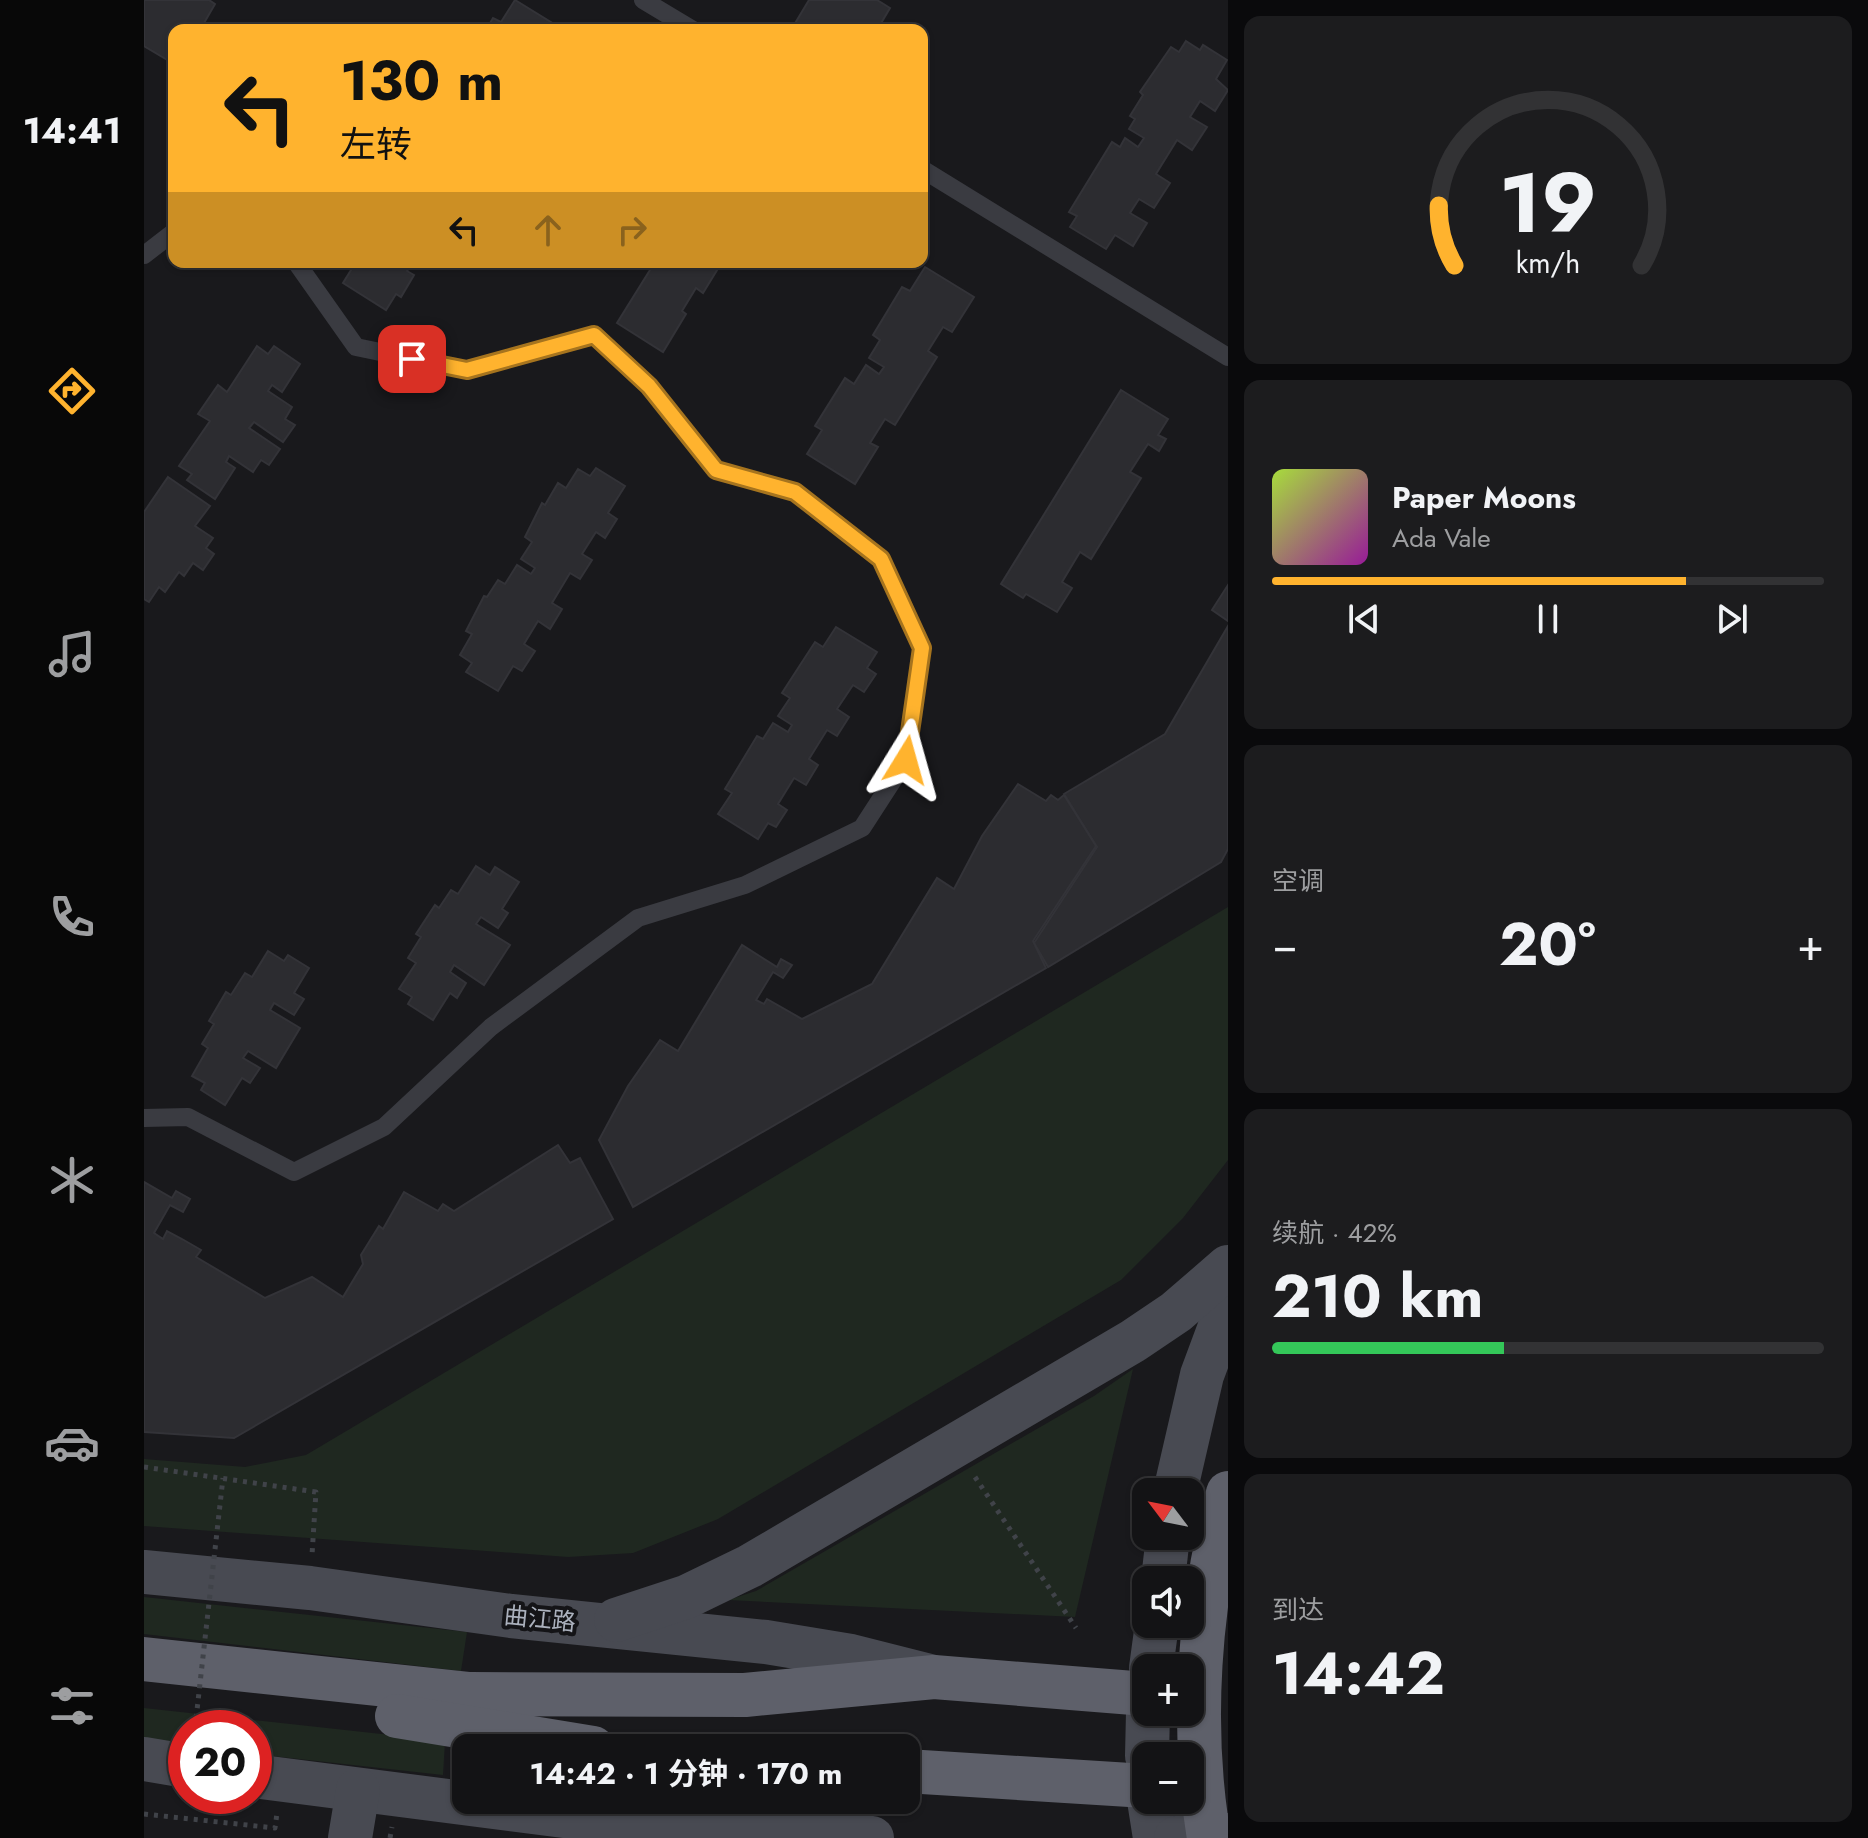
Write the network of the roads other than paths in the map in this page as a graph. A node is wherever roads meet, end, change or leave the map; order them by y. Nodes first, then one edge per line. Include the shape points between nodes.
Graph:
1 (643, 0) edge
2 (683, 24) edge
3 (928, 173) edge
4 (168, 237) edge
5 (144, 255) edge
6 (300, 268) edge
7 (1228, 357) edge
8 (144, 1118) edge
9 (1228, 1267) edge
10 (1228, 1305) edge
11 (1178, 1478) edge
12 (1228, 1493) edge
13 (144, 1572) edge
14 (583, 1623) junction
15 (144, 1659) edge
16 (934, 1677) junction
17 (144, 1689) edge
18 (1132, 1693) edge
19 (1204, 1710) edge
20 (1228, 1717) edge
21 (515, 1734) edge
22 (144, 1759) edge
23 (920, 1772) edge
24 (168, 1774) edge
25 (272, 1778) edge
26 (1132, 1785) edge
27 (358, 1790) junction
28 (452, 1800) edge
29 (1204, 1805) edge
30 (1228, 1813) edge
31 (503, 1814) edge
32 (555, 1814) edge
33 (1151, 1814) edge
34 (1228, 1835) edge
35 (350, 1838) edge
36 (559, 1838) edge
37 (872, 1838) edge
38 (1155, 1838) edge
39 (1176, 1838) edge
40 (1209, 1838) edge

1 - 2 lane
3 - 7 lane
4 - 5 lane
6 - 8 lane via 356,347 467,370 594,335 649,386 716,470 795,492 881,559 922,648 906,760 862,828 745,885 638,918 491,1027 384,1127 294,1172 188,1117
9 - 14 main road via 1133,1341 750,1566 647,1612
10 - 11 main road via 1198,1389
12 - 40 highway, bridge via 1210,1569 1204,1630 1201,1751
13 - 14 main road, 曲江路
14 - 16 main road, 曲江路 via 766,1642
15 - 16 highway, 曲江路 via 470,1694 745,1695
16 - 18 highway, 曲江路
17 - 21 highway
19 - 20 highway
22 - 24 main road
23 - 26 highway
25 - 27 main road
27 - 28 main road
27 - 35 main road
29 - 30 highway
31 - 36 main road
32 - 37 main road via 634,1825
33 - 38 main road
34 - 39 main road

